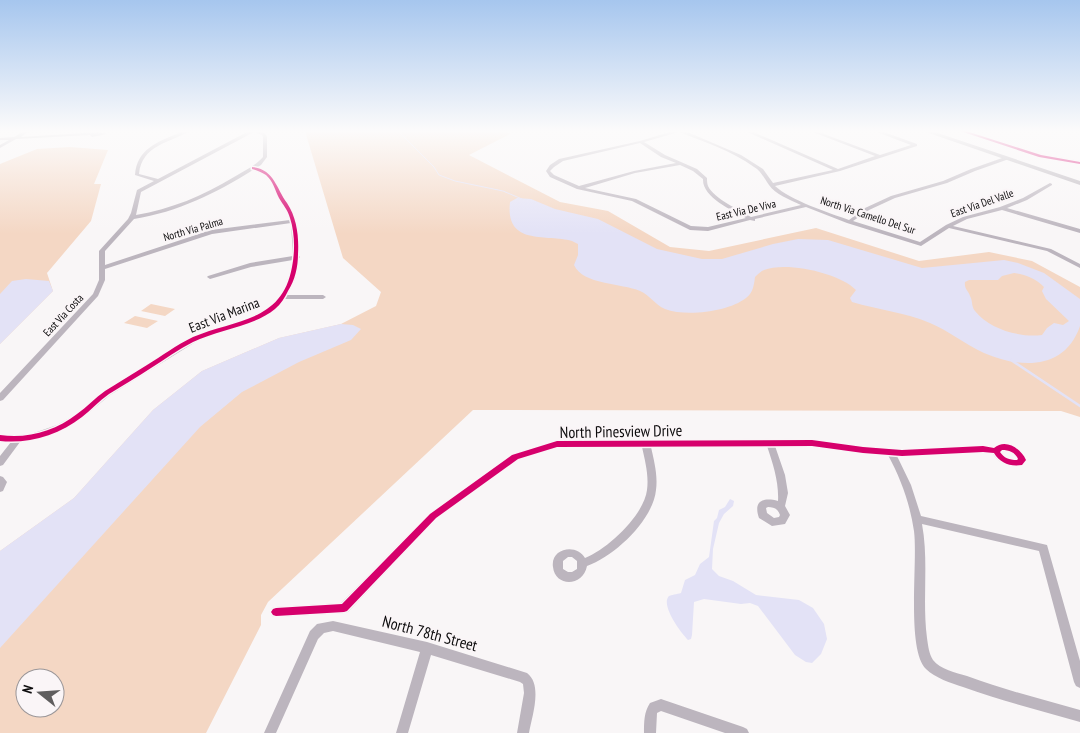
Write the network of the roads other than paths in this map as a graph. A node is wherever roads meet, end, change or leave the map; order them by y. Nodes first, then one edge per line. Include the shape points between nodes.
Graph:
1 (139, 165) edge
2 (185, 165) edge
3 (257, 165) edge
4 (554, 165) edge
5 (673, 165) edge
6 (683, 165) edge
7 (754, 165) edge
8 (827, 165) edge
9 (852, 165) edge
10 (987, 165) edge
11 (1029, 165) edge
12 (1047, 165) edge
13 (254, 168) junction
14 (838, 170) junction
15 (1080, 176) edge
16 (156, 180) junction
17 (1080, 182) edge
18 (1050, 184) dead end
19 (771, 185) junction
20 (578, 188) junction
21 (279, 197) junction
22 (269, 199) dead end
23 (807, 205) junction
24 (1002, 208) junction
25 (133, 216) junction
26 (753, 220) junction
27 (293, 221) junction
28 (849, 222) junction
29 (948, 226) junction
30 (1080, 231) edge
31 (921, 244) joint
32 (297, 257) junction
33 (1080, 266) edge
34 (102, 268) junction
35 (210, 277) dead end
36 (282, 297) junction
37 (323, 297) dead end
38 (0, 398) edge
39 (0, 438) edge
40 (16, 440) junction
41 (646, 444) junction
42 (770, 444) junction
43 (996, 451) dead end
44 (891, 452) junction
45 (0, 463) edge
46 (0, 479) edge
47 (0, 488) edge
48 (780, 506) dead end
49 (917, 519) junction
50 (583, 563) dead end
51 (276, 612) dead end
52 (427, 648) junction
53 (1080, 682) edge
54 (1080, 716) edge
55 (270, 733) edge
56 (402, 733) edge
57 (523, 733) edge
58 (650, 733) edge
59 (743, 733) edge

1 - 16 street via 137,175
2 - 16 street, East Via Costa
3 - 13 street
4 - 20 street via 548,171 552,176
5 - 20 street via 634,172
6 - 26 street via 701,174 710,192 720,202
7 - 19 street, North Via Camello Del Sur
8 - 14 street
9 - 14 street, East Via De Viva
10 - 28 street via 945,182 893,197
11 - 17 main road
12 - 15 main road
13 - 21 street, East Via Marina via 271,176
13 - 25 street via 190,203
14 - 19 street, East Via De Viva
16 - 25 street, East Via Costa via 139,191
18 - 24 street, East Via Del Valle
19 - 23 street, North Via Camello Del Sur
20 - 26 street, East Via De Viva via 634,200 690,228 708,229
21 - 22 street
21 - 27 street, East Via Marina
23 - 26 street, East Via De Viva
23 - 28 street, North Via Camello Del Sur
24 - 29 street, East Via Del Valle
24 - 30 street
25 - 34 street, East Via Costa via 102,251
27 - 32 street, East Via Marina
27 - 34 street, North Via Palma via 211,232
28 - 31 street, North Via Camello Del Sur
29 - 31 street, East Via Del Valle
29 - 33 street via 1049,250
32 - 35 street via 244,266
32 - 36 street, East Via Marina via 296,269
34 - 38 street, East Via Costa via 102,280 96,295
36 - 37 street
36 - 40 street, East Via Marina via 265,313 181,346 102,396 64,425 38,436
39 - 40 street
40 - 45 street
41 - 42 street, North Pinesview Drive
41 - 50 street via 653,480 645,510 603,554
41 - 51 street, North Pinesview Drive via 557,444 515,457 433,516 344,608
42 - 44 street, North Pinesview Drive via 812,443
42 - 48 street via 783,497
43 - 44 street, North Pinesview Drive
44 - 49 street via 905,480
46 - 47 street
49 - 53 street via 1043,548
49 - 54 street via 922,570 921,638 929,664 953,678
52 - 55 street, North 78th Street via 344,627 321,628 308,646
52 - 56 street
52 - 57 street, North 78th Street via 517,674 528,682 530,693
58 - 59 street via 654,707 668,706

